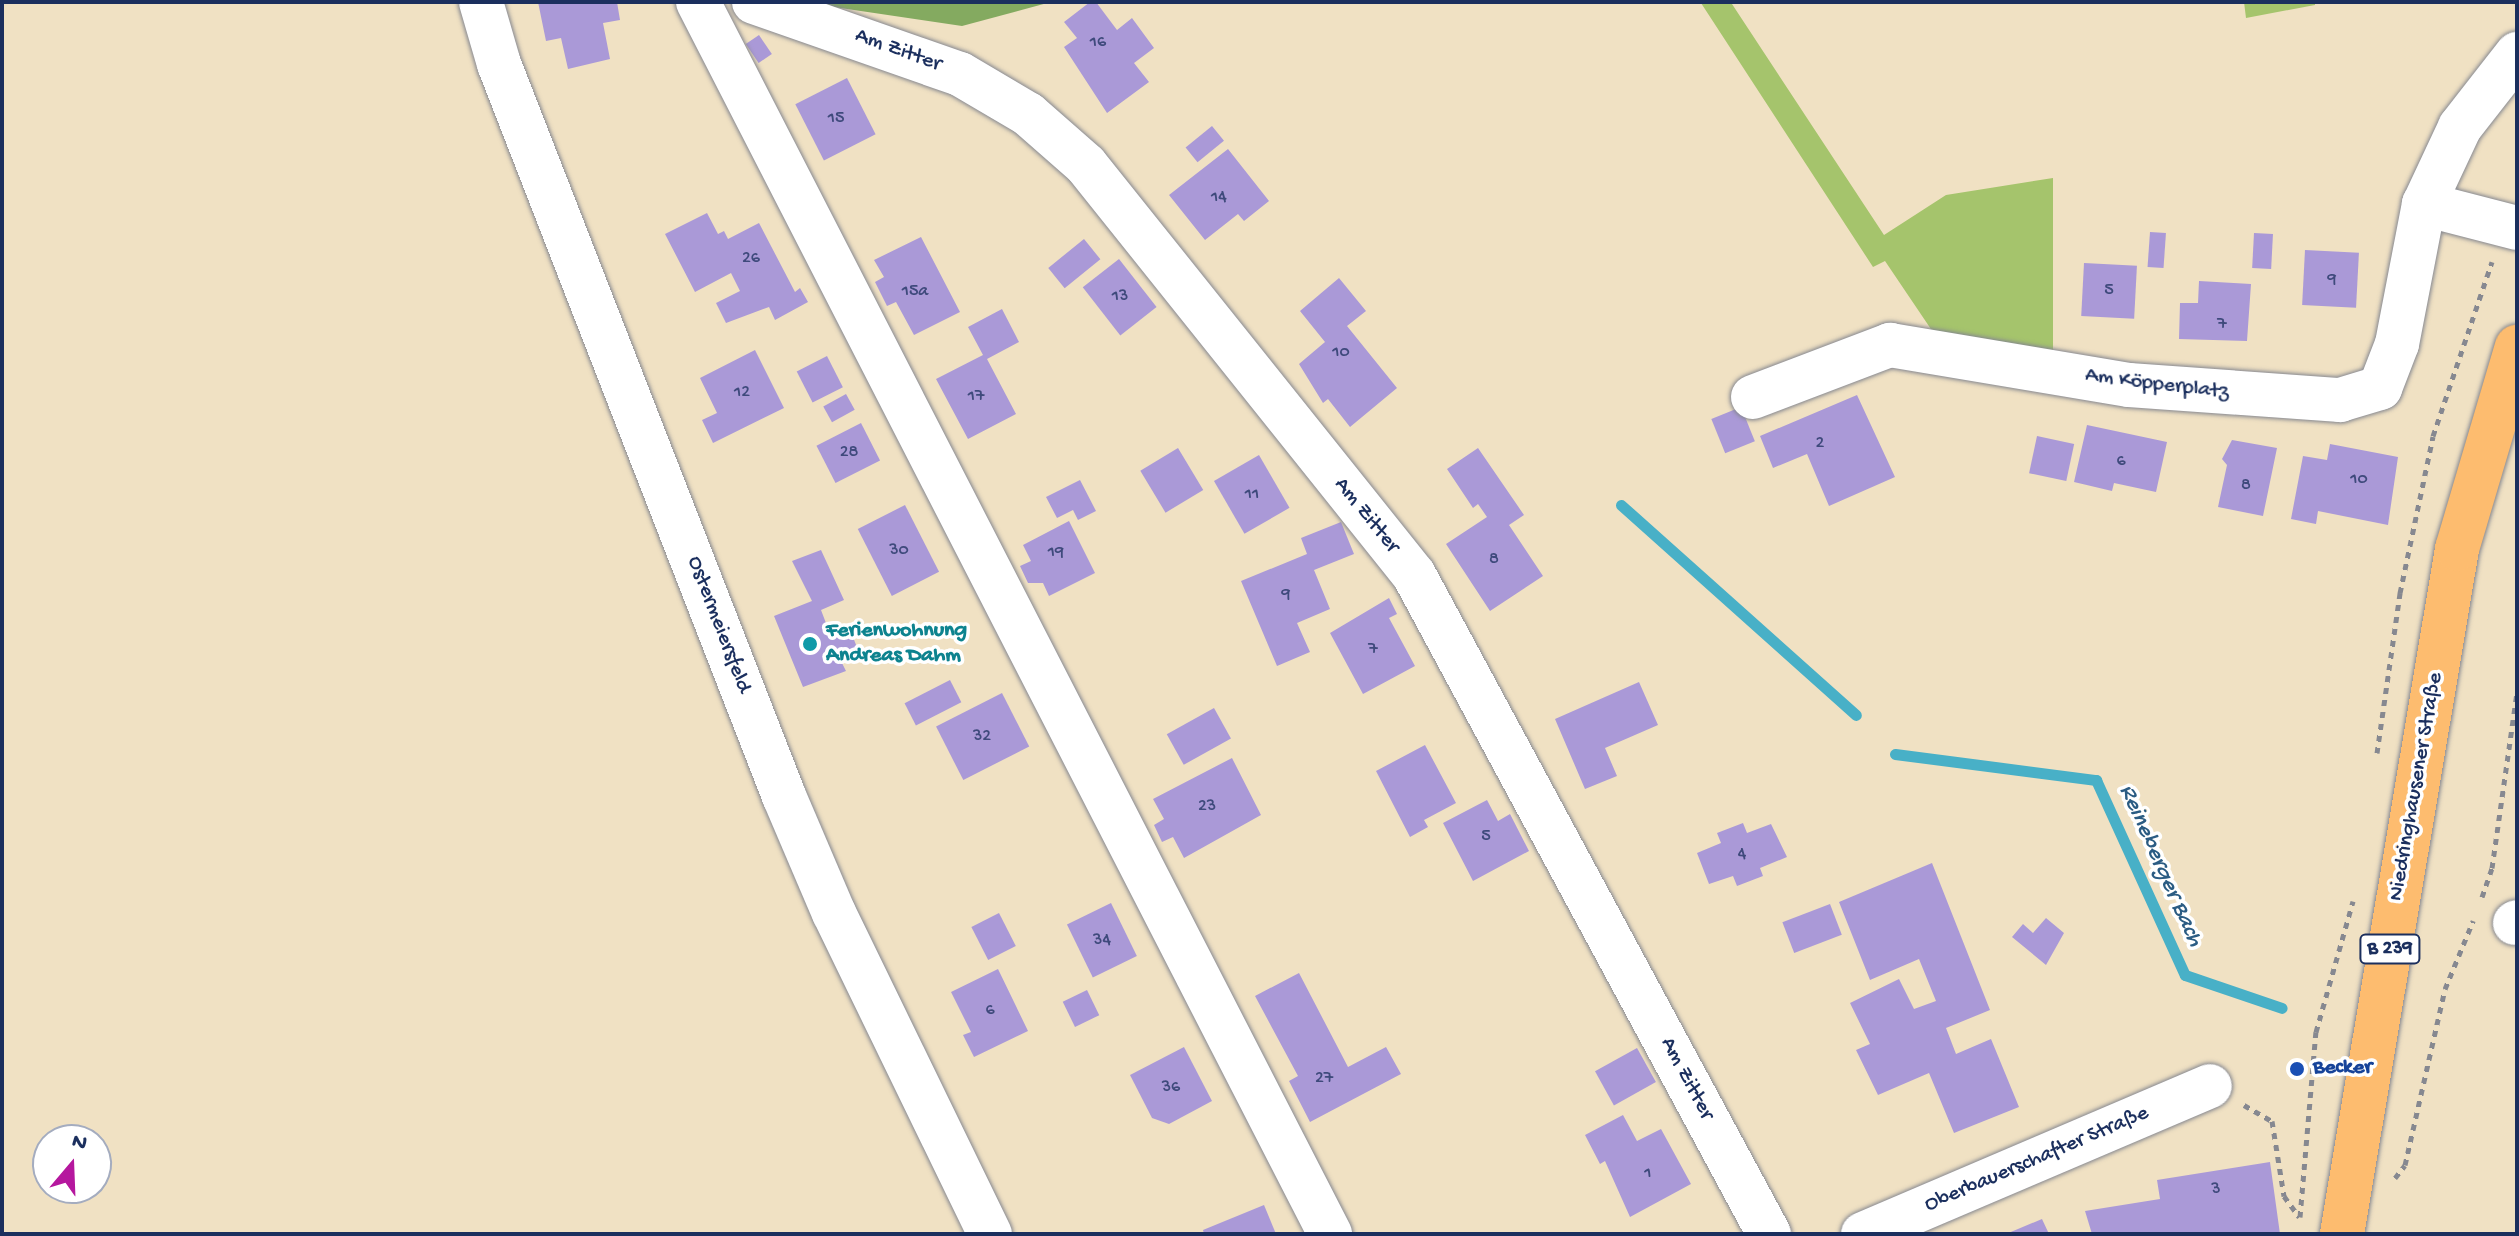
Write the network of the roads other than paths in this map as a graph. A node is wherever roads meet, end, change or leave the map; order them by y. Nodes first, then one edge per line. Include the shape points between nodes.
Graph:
1 (481, 2) edge
2 (698, 2) edge
3 (754, 2) edge
4 (2517, 54) edge
5 (2424, 204) junction
6 (2517, 228) edge
7 (2517, 347) edge
8 (1753, 397) dead end
9 (2210, 1086) road end
10 (990, 1234) edge
11 (1330, 1234) edge
12 (1769, 1234) edge
13 (1863, 1234) edge
14 (2342, 1234) edge

1 - 10 street, Ostermeiersfeld via 499,64 784,796 834,913
2 - 11 street
3 - 12 street, Am Zitter via 960,74 1028,114 1086,165 1414,575
4 - 5 street, Am Köpperplatz via 2460,127
5 - 6 street
5 - 8 street, Am Köpperplatz via 2397,344 2380,388 2353,396 2271,397 2129,385 1890,345
7 - 14 main road, Niedringhausener Straße / B 239 via 2457,549
9 - 13 street, Oberbauerschafter Straße

